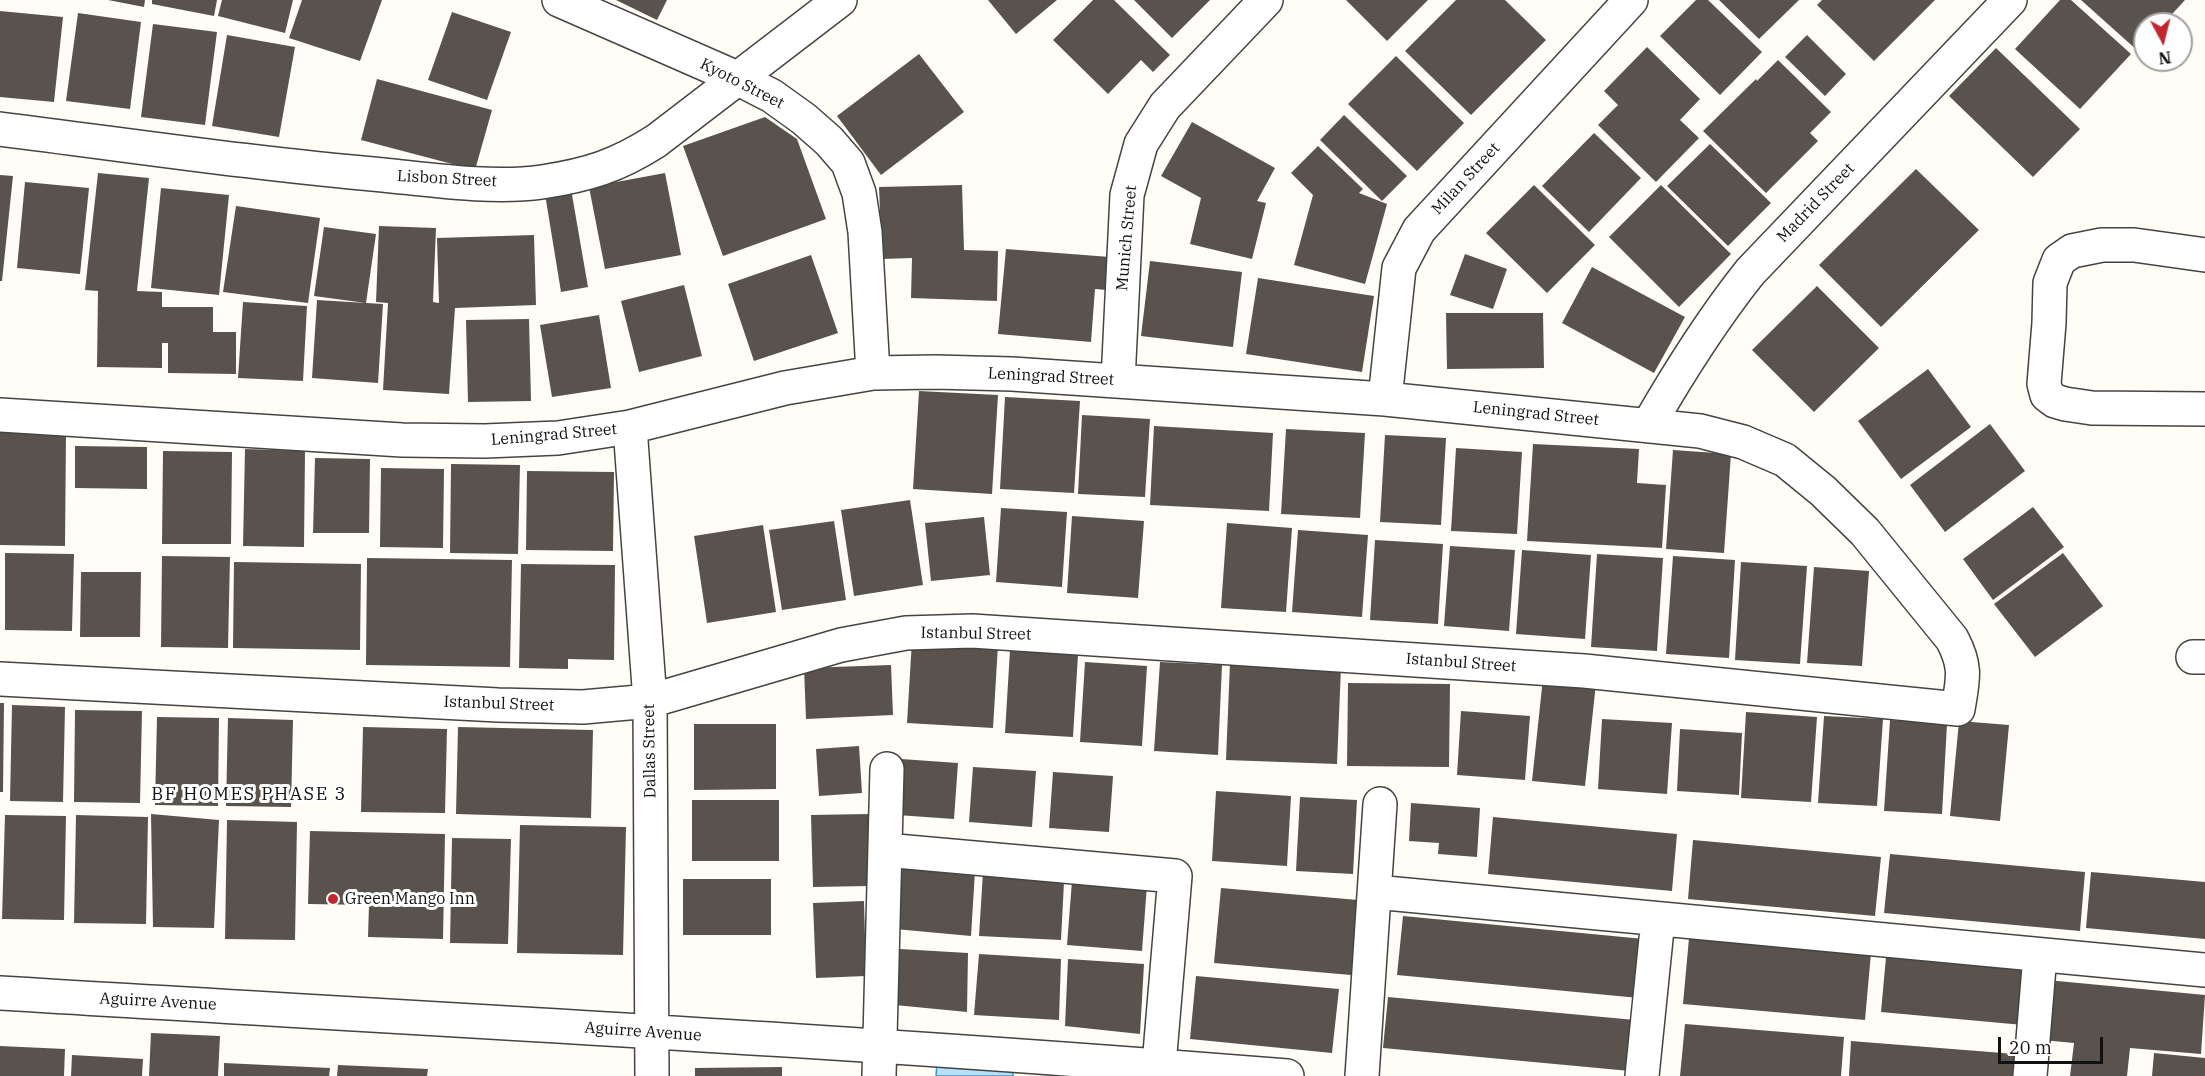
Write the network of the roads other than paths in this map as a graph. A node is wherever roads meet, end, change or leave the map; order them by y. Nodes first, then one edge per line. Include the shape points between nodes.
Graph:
1 (559, 0) edge
2 (840, 0) edge
3 (1266, 0) edge
4 (1631, 0) edge
5 (2010, 0) edge
6 (737, 78) junction
7 (0, 129) edge
8 (2205, 255) edge
9 (873, 373) junction
10 (1118, 381) junction
11 (1385, 399) junction
12 (2205, 409) edge
13 (0, 415) edge
14 (1648, 426) junction
15 (630, 427) junction
16 (0, 679) edge
17 (650, 701) junction
18 (1958, 709) joint
19 (887, 768) dead end
20 (1380, 804) dead end
21 (885, 850) junction
22 (1375, 892) junction
23 (1658, 920) junction
24 (2040, 956) junction
25 (2205, 970) edge
26 (0, 993) edge
27 (652, 1032) junction
28 (880, 1061) edge
29 (1159, 1065) junction
30 (1084, 1068) edge
31 (652, 1076) edge
32 (1281, 1076) edge
33 (1287, 1076) edge
34 (1362, 1076) edge
35 (1642, 1076) edge
36 (2030, 1076) edge

1 - 6 street, Kyoto Street
2 - 6 street, Lisbon Street
3 - 10 street, Munich Street via 1165,106 1141,144 1127,195
4 - 11 street, Milan Street via 1419,230 1399,268
5 - 14 street, Madrid Street via 1750,272 1686,360
6 - 7 street, Lisbon Street via 628,159 590,173 539,182 488,183 320,170
6 - 9 street, Kyoto Street via 804,119 848,163 859,193 865,232
8 - 12 street via 2134,245 2102,245 2072,251 2059,260 2049,283 2044,384 2047,395 2055,401 2092,408
9 - 10 street, Leningrad Street via 1012,374
9 - 15 street, Leningrad Street via 785,388
10 - 11 street, Leningrad Street
11 - 14 street, Leningrad Street
13 - 15 street, Leningrad Street via 402,440 558,438
14 - 18 street, Leningrad Street via 1700,431 1743,442 1785,460 1823,490 1865,532 1952,639 1963,667
15 - 17 street, Dallas Street
16 - 17 street, Istanbul Street via 498,705 583,707
17 - 18 street, Istanbul Street via 841,645 906,633 972,631 1584,671
17 - 27 street, Dallas Street
19 - 21 street
20 - 22 street
21 - 28 street
21 - 29 street via 1175,876
22 - 23 street
22 - 34 street
23 - 24 street
23 - 35 street
24 - 25 street
24 - 36 street
26 - 27 street, Aguirre Avenue
27 - 28 street, Aguirre Avenue
27 - 31 street, Dallas Street
28 - 30 street, Aguirre Avenue
29 - 30 street, Aguirre Avenue
29 - 32 street, Aguirre Avenue
32 - 33 street, Aguirre Avenue

